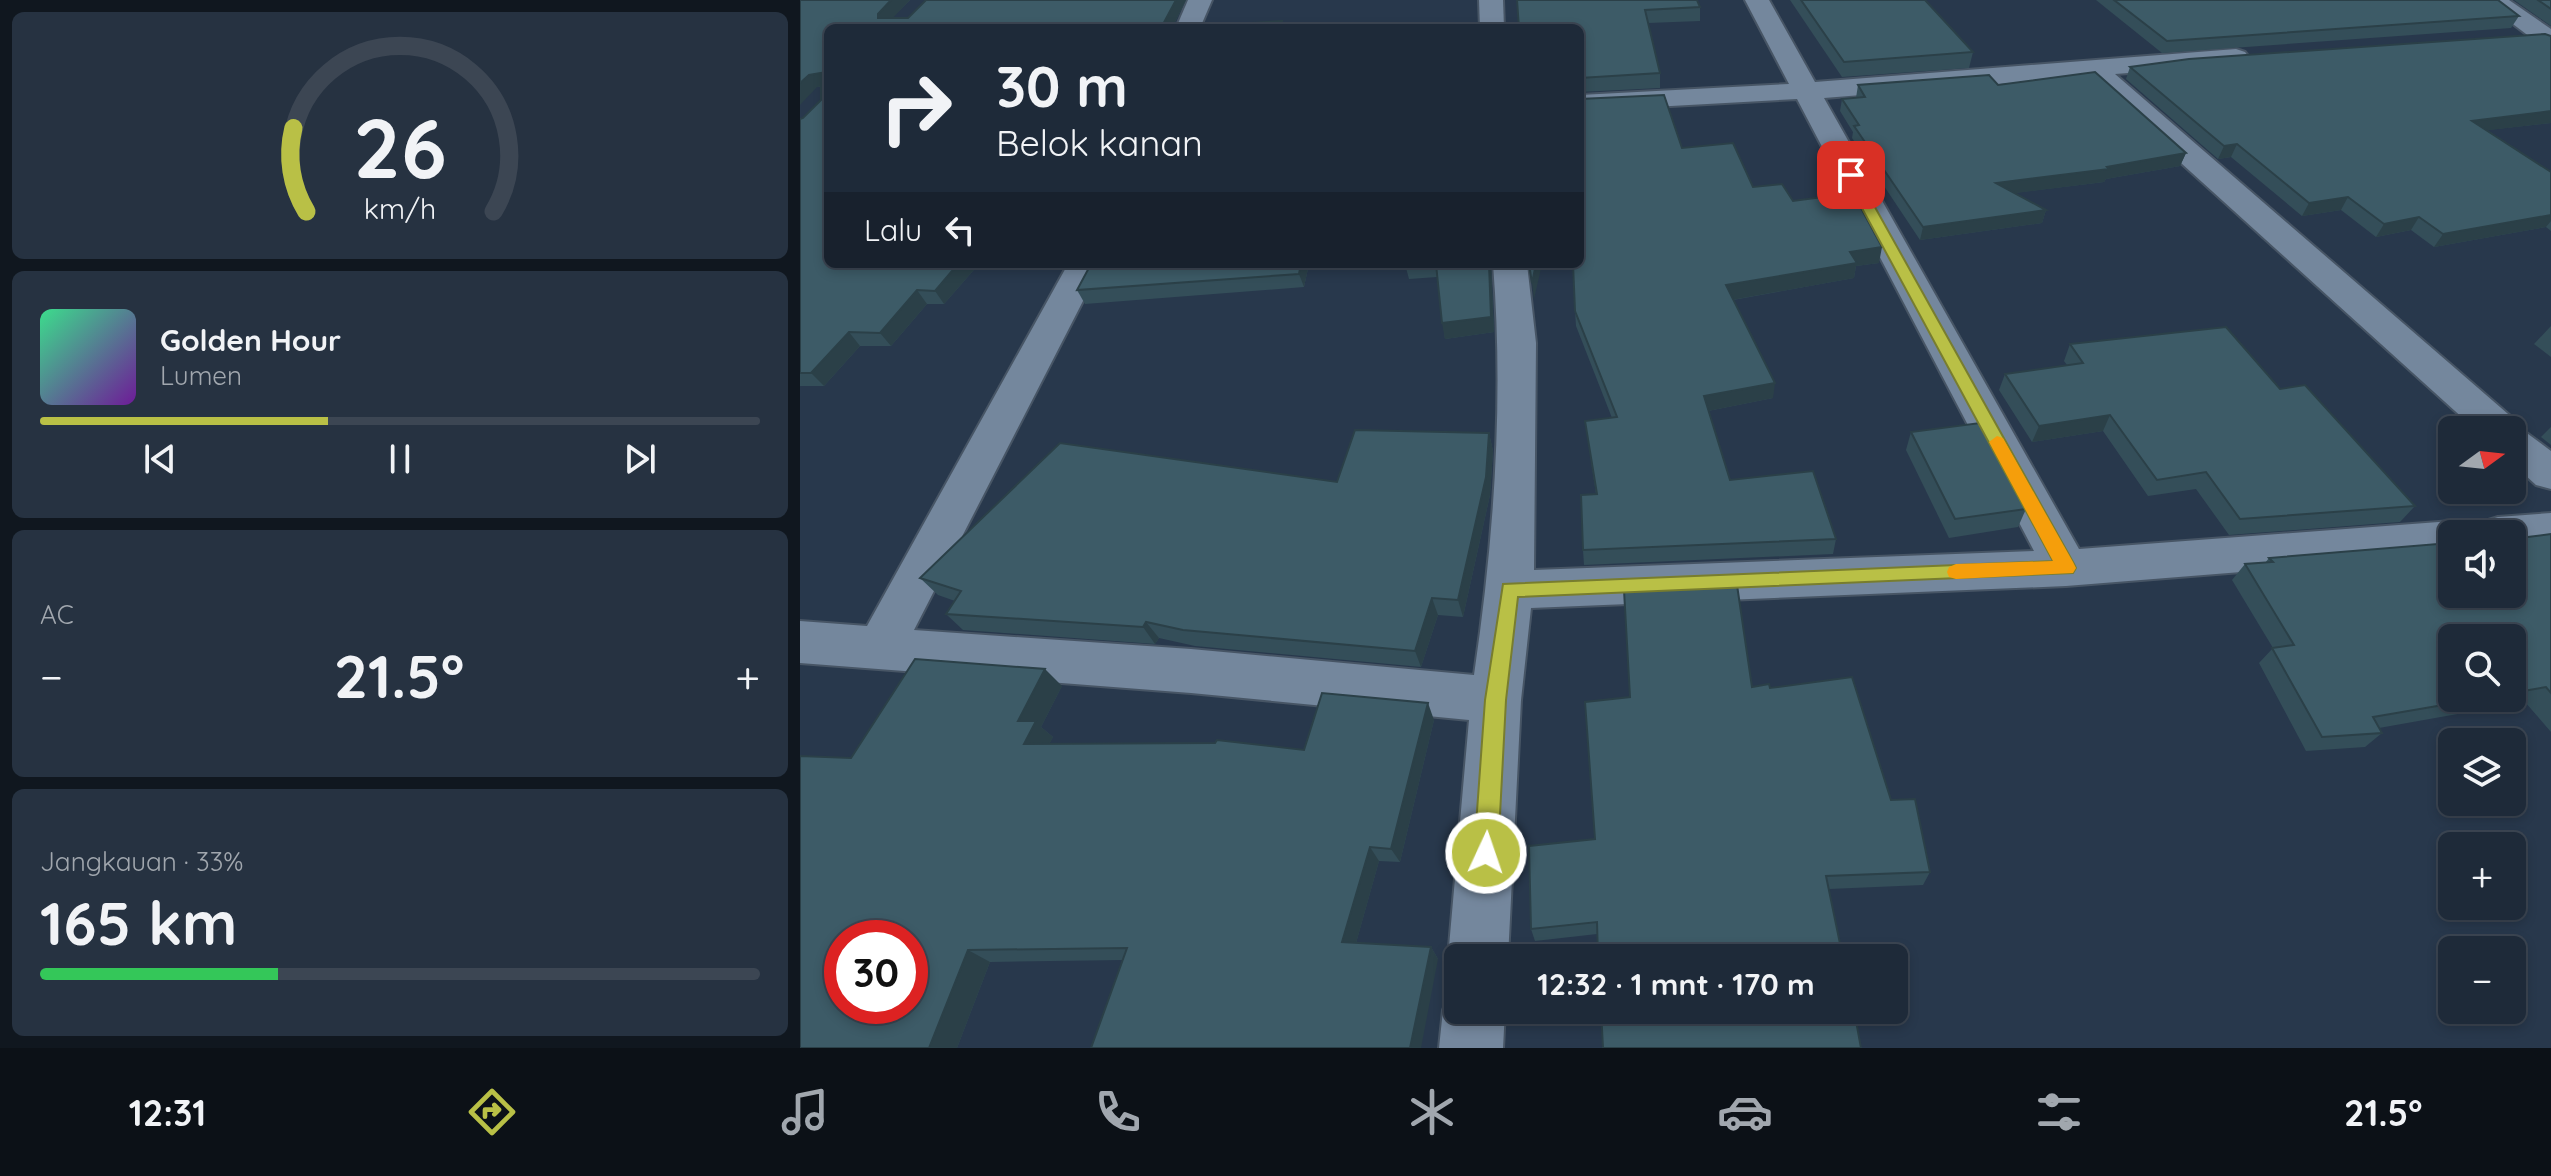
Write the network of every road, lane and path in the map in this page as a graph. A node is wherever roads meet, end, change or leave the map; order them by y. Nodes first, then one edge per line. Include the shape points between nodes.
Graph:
1 (1200, 0) edge
2 (1491, 0) edge
3 (1757, 0) edge
4 (2493, 0) edge
5 (1190, 24) edge
6 (1492, 24) edge
7 (2549, 37) edge
8 (2497, 39) edge
9 (2263, 55) edge
10 (2091, 67) junction
11 (1804, 91) junction
12 (1584, 103) edge
13 (1083, 268) edge
14 (1510, 268) edge
15 (2485, 416) edge
16 (2526, 452) edge
17 (2551, 474) edge
18 (2551, 530) edge
19 (2526, 532) edge
20 (2438, 539) edge
21 (2066, 568) junction
22 (1510, 590) junction
23 (800, 642) edge
24 (880, 648) junction
25 (1496, 700) junction
26 (1479, 944) edge
27 (1473, 1024) edge
28 (1471, 1048) edge

1 - 5 street
2 - 6 street
3 - 11 street
4 - 7 street
7 - 8 street
9 - 10 street
10 - 11 street
10 - 15 street
11 - 12 street
11 - 21 street
13 - 24 street
14 - 22 street via 1518,343
16 - 17 street
18 - 19 street
20 - 21 street
21 - 22 street
22 - 25 street
23 - 24 street
24 - 25 street
25 - 26 street
27 - 28 street

